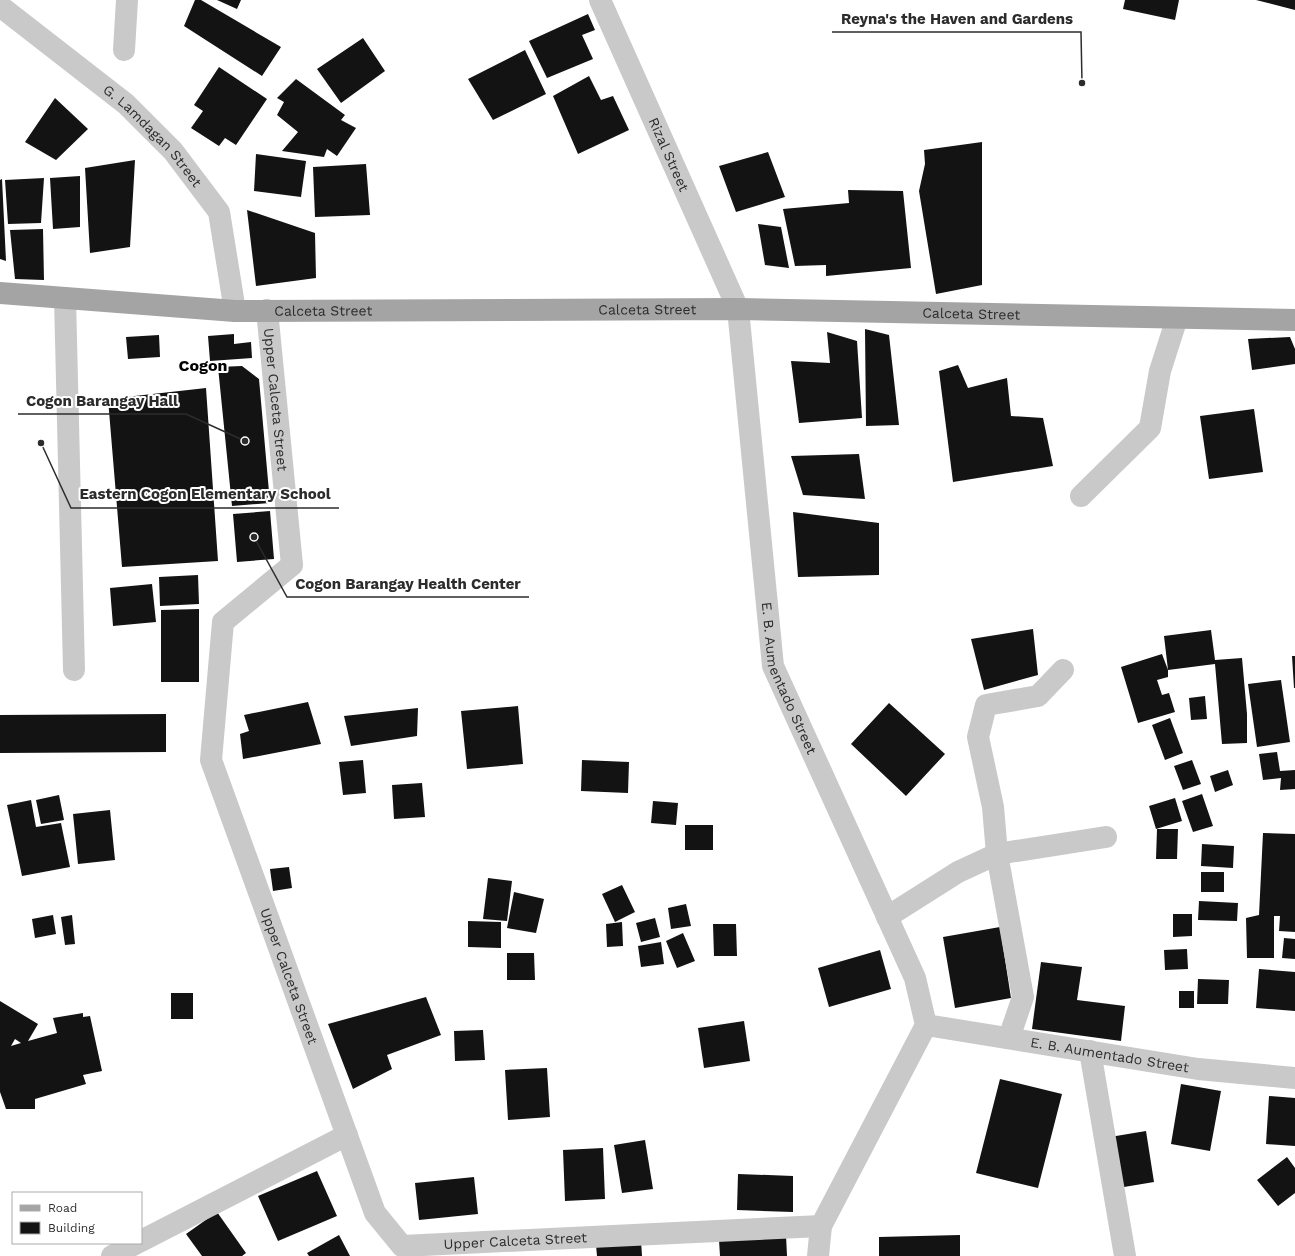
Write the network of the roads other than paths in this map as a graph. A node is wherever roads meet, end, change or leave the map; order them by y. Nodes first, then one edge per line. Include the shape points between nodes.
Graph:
1 (127, 0) edge
2 (600, 0) edge
3 (0, 6) edge
4 (124, 50) dead end
5 (0, 293) edge
6 (65, 298) junction
7 (738, 309) junction
8 (267, 310) junction
9 (235, 311) junction
10 (1177, 318) junction
11 (1295, 320) edge
12 (1081, 496) dead end
13 (74, 670) dead end
14 (1063, 670) dead end
15 (1106, 837) dead end
16 (997, 854) junction
17 (887, 917) junction
18 (926, 1025) junction
19 (1009, 1038) junction
20 (1090, 1051) junction
21 (1295, 1078) edge
22 (347, 1135) junction
23 (821, 1226) junction
24 (142, 1240) edge
25 (135, 1244) edge
26 (112, 1256) edge
27 (818, 1256) edge
28 (1124, 1256) edge

1 - 4 street
2 - 7 street, Rizal Street
3 - 9 street, G. Lamdagan Street via 126,104 178,157 219,212
5 - 6 main road, Calceta Street
6 - 9 main road, Calceta Street
6 - 13 street
7 - 8 main road, Calceta Street
7 - 10 main road, Calceta Street
7 - 17 street, E. B. Aumentado Street via 773,666
8 - 9 main road, Calceta Street
8 - 22 street, Upper Calceta Street via 292,565 222,622 211,760
10 - 11 main road, Calceta Street
10 - 12 street via 1160,371 1150,428
14 - 16 street via 1038,696 986,705 978,737 993,807
15 - 16 street
16 - 17 street via 958,872
16 - 19 street via 1023,997
17 - 18 street, E. B. Aumentado Street via 915,978
18 - 19 street, E. B. Aumentado Street
18 - 23 street
19 - 20 street, E. B. Aumentado Street
20 - 21 street, E. B. Aumentado Street via 1198,1069
20 - 28 street
22 - 23 street, Upper Calceta Street via 375,1213 402,1246
22 - 24 street
23 - 27 street
25 - 26 street

